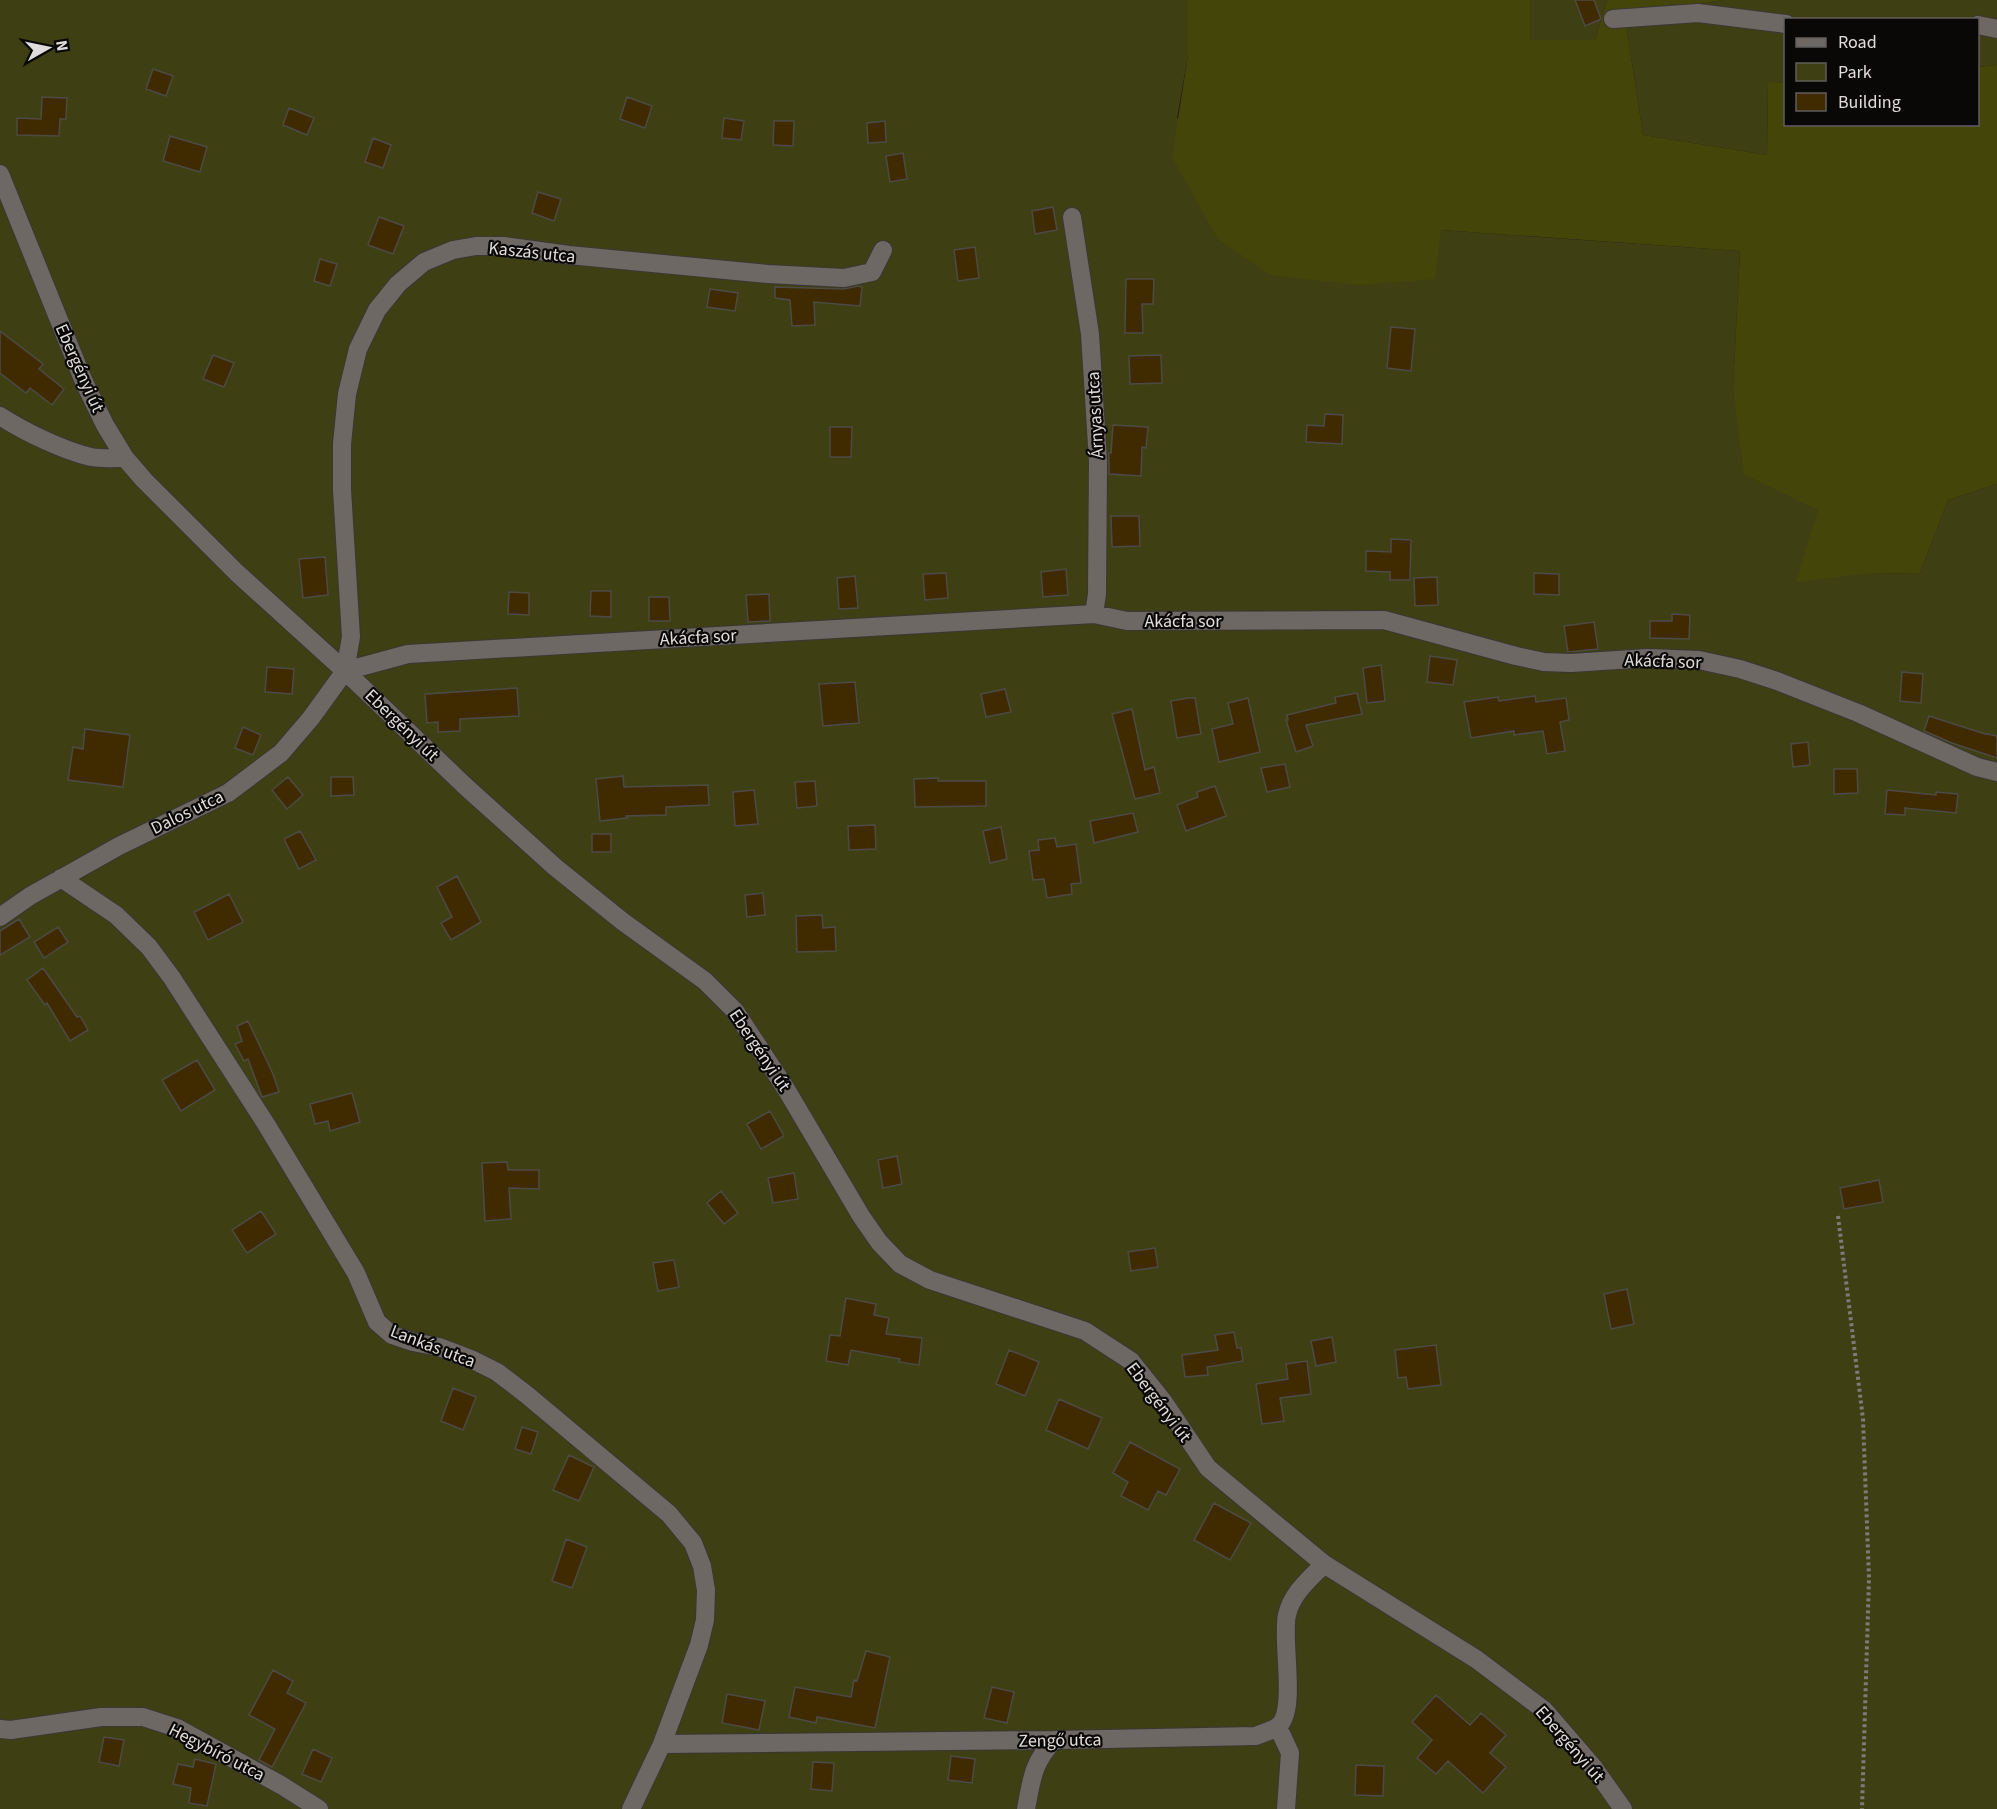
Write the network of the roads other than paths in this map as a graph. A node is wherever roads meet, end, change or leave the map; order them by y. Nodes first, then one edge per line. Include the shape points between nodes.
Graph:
1 (1613, 19) dead end
2 (1784, 24) edge
3 (1979, 26) edge
4 (1997, 28) edge
5 (0, 174) edge
6 (1072, 217) dead end
7 (883, 250) dead end
8 (0, 416) edge
9 (125, 458) junction
10 (1094, 614) junction
11 (345, 671) junction
12 (1997, 772) edge
13 (61, 878) junction
14 (0, 917) edge
15 (1324, 1564) junction
16 (1278, 1727) junction
17 (0, 1729) edge
18 (1054, 1740) junction
19 (662, 1744) junction
20 (319, 1809) edge
21 (631, 1809) edge
22 (1026, 1809) edge
23 (1286, 1809) edge
24 (1623, 1809) edge

1 - 2 street via 1698,13
3 - 4 street
5 - 9 street, Ebergényi út via 84,382
6 - 10 street, Árnyas utca via 1090,334 1097,449
7 - 11 street, Kaszás utca via 872,272 844,278 580,257 504,246 453,250 424,262 398,284 378,310 358,349 347,394 342,490 351,637
8 - 9 street via 80,454
9 - 11 street, Ebergényi út via 237,573
10 - 11 street, Akácfa sor via 408,654
10 - 12 street, Akácfa sor via 1127,621 1383,620 1544,662 1699,660 1777,681 1977,767
11 - 13 street, Dalos utca via 281,753 228,793
11 - 15 street, Ebergényi út via 555,867 705,981 735,1011 861,1216 900,1264 930,1280 1085,1331 1131,1361 1208,1468
13 - 14 street, Dalos utca
13 - 19 street, Lankás utca via 116,915 149,947 172,978 356,1273 377,1322 392,1335 439,1347 497,1372 669,1514 693,1543 706,1590 705,1620
15 - 16 street via 1294,1596 1286,1616 1288,1691 1285,1719
15 - 24 street, Ebergényi út via 1476,1659 1544,1710
16 - 18 street, Zengő utca via 1256,1736
16 - 23 street via 1290,1753
17 - 20 street, Hegybíró utca via 143,1717 177,1728
18 - 19 street, Zengő utca
18 - 22 street via 1041,1754 1034,1770
19 - 21 street, Lankás utca

